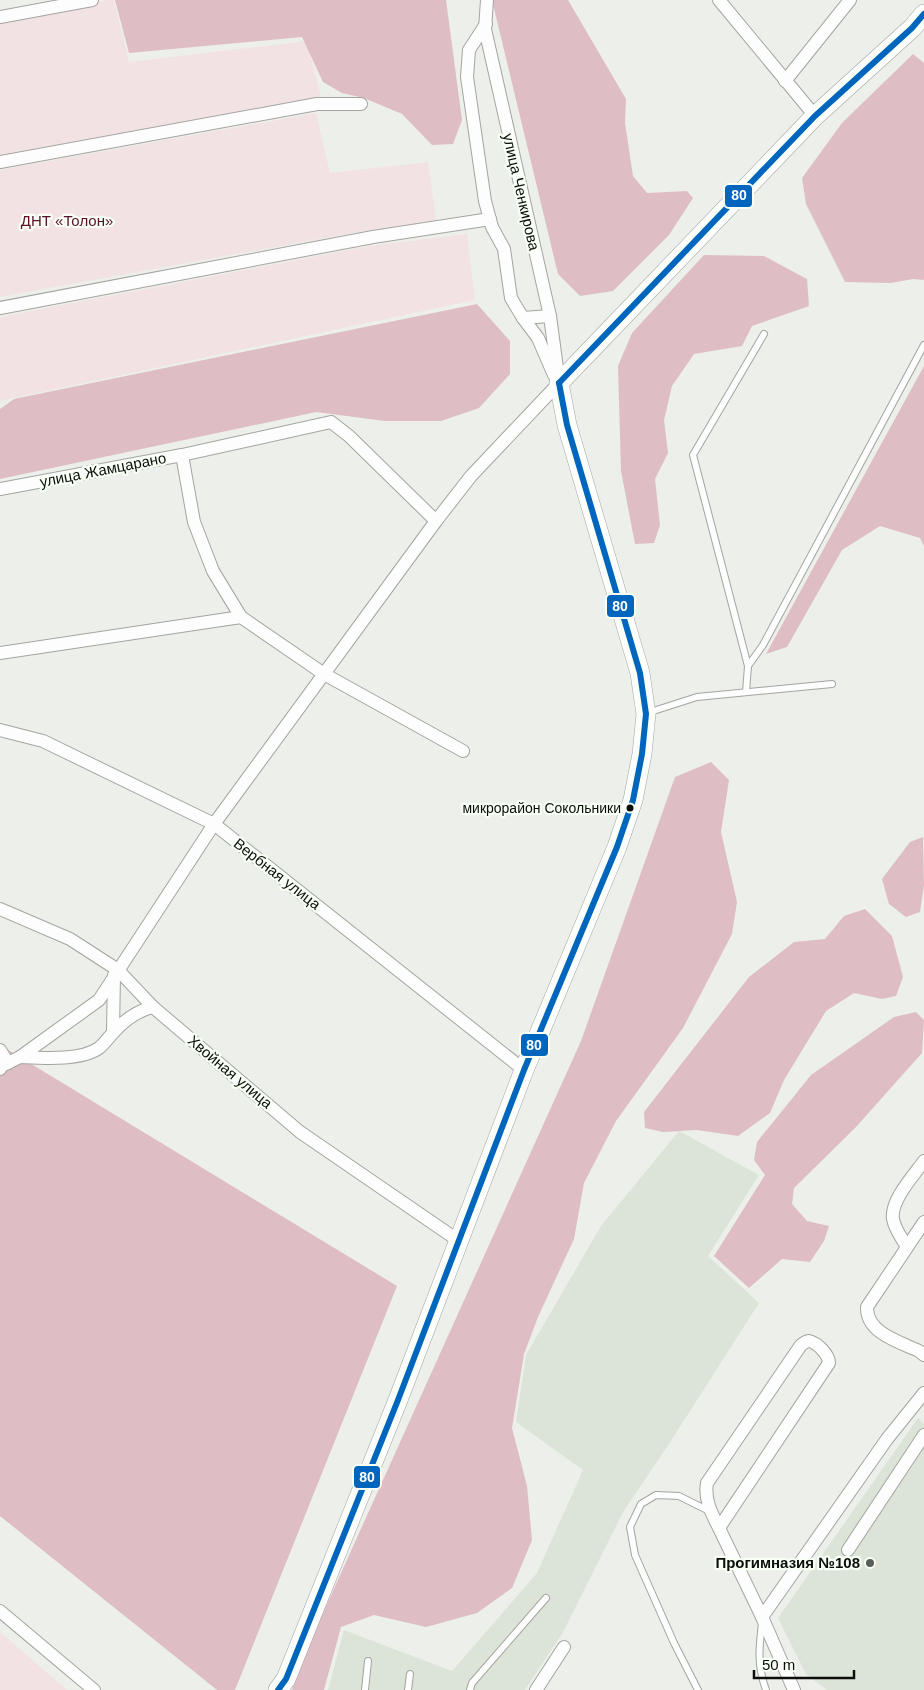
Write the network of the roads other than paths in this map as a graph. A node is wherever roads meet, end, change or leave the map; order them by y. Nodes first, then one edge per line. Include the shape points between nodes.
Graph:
1 (92, 0) edge
2 (487, 0) edge
3 (719, 0) edge
4 (850, 0) edge
5 (924, 14) edge
6 (0, 17) edge
7 (486, 24) junction
8 (785, 81) junction
9 (361, 104) dead end
10 (815, 116) junction
11 (0, 162) edge
12 (490, 219) junction
13 (0, 308) edge
14 (550, 316) junction
15 (523, 318) junction
16 (764, 334) dead end
17 (924, 345) edge
18 (559, 383) junction
19 (182, 455) junction
20 (0, 489) edge
21 (436, 521) junction
22 (241, 617) junction
23 (0, 653) edge
24 (748, 666) junction
25 (324, 674) junction
26 (832, 684) dead end
27 (746, 692) junction
28 (646, 714) junction
29 (0, 730) edge
30 (462, 751) dead end
31 (214, 824) junction
32 (0, 909) edge
33 (116, 973) junction
34 (129, 982) junction
35 (153, 1007) junction
36 (114, 1010) junction
37 (113, 1032) junction
38 (0, 1050) edge
39 (20, 1058) junction
40 (4, 1066) edge
41 (524, 1070) junction
42 (924, 1160) edge
43 (924, 1222) edge
44 (459, 1241) junction
45 (907, 1247) junction
46 (924, 1355) edge
47 (924, 1393) edge
48 (924, 1435) edge
49 (711, 1511) junction
50 (719, 1528) junction
51 (848, 1550) dead end
52 (546, 1598) dead end
53 (0, 1611) edge
54 (762, 1617) junction
55 (564, 1647) dead end
56 (368, 1661) dead end
57 (410, 1674) dead end
58 (94, 1690) edge
59 (278, 1690) edge
60 (365, 1690) edge
61 (408, 1690) edge
62 (470, 1690) edge
63 (536, 1690) edge
64 (698, 1690) edge
65 (766, 1690) edge
66 (794, 1690) edge

1 - 6 street
2 - 7 street, улица Ченкирова
3 - 8 street
4 - 8 street
5 - 10 street
7 - 12 street via 469,50 467,78
7 - 14 street, улица Ченкирова
8 - 10 street
9 - 11 street via 317,104
10 - 18 street
12 - 13 street via 364,239
12 - 15 street via 504,250 512,298
14 - 15 street
14 - 18 street, улица Ченкирова
15 - 18 street via 538,338
16 - 24 lane via 694,455
17 - 24 lane via 763,645
18 - 21 street via 471,476
18 - 28 street via 567,426 640,673
19 - 20 street, улица Жамцарано
19 - 21 street via 332,422
19 - 22 street, улица Жамцарано via 194,522 213,571
21 - 25 street
22 - 23 street
22 - 25 street
24 - 27 lane
25 - 30 street
25 - 31 street
26 - 27 lane
27 - 28 lane via 698,697
28 - 41 street via 633,800 617,847
29 - 31 street, Вербная улица via 43,741
31 - 33 street
31 - 41 street, Вербная улица
32 - 33 street, Хвойная улица via 70,939
33 - 34 street, Хвойная улица
33 - 36 street
33 - 39 street via 99,1000
34 - 35 street, Хвойная улица
34 - 36 street
35 - 37 street via 133,1014
35 - 44 street, Хвойная улица via 300,1132
36 - 37 street
37 - 39 street via 100,1048 84,1055
38 - 40 street
39 - 40 street
41 - 44 street
42 - 45 street via 895,1202 892,1217
43 - 45 street
44 - 59 street via 286,1679
45 - 46 street via 867,1307 867,1313 878,1331
47 - 54 street via 887,1439
48 - 51 street
49 - 50 street
49 - 50 street via 705,1494 707,1483 802,1345 811,1341 826,1353 829,1363
49 - 64 lane via 679,1496 656,1495 641,1504 630,1527 635,1555
50 - 54 street
52 - 62 lane via 472,1683
53 - 58 street
54 - 65 lane via 758,1654
54 - 66 street
55 - 63 street
56 - 60 lane
57 - 61 lane

